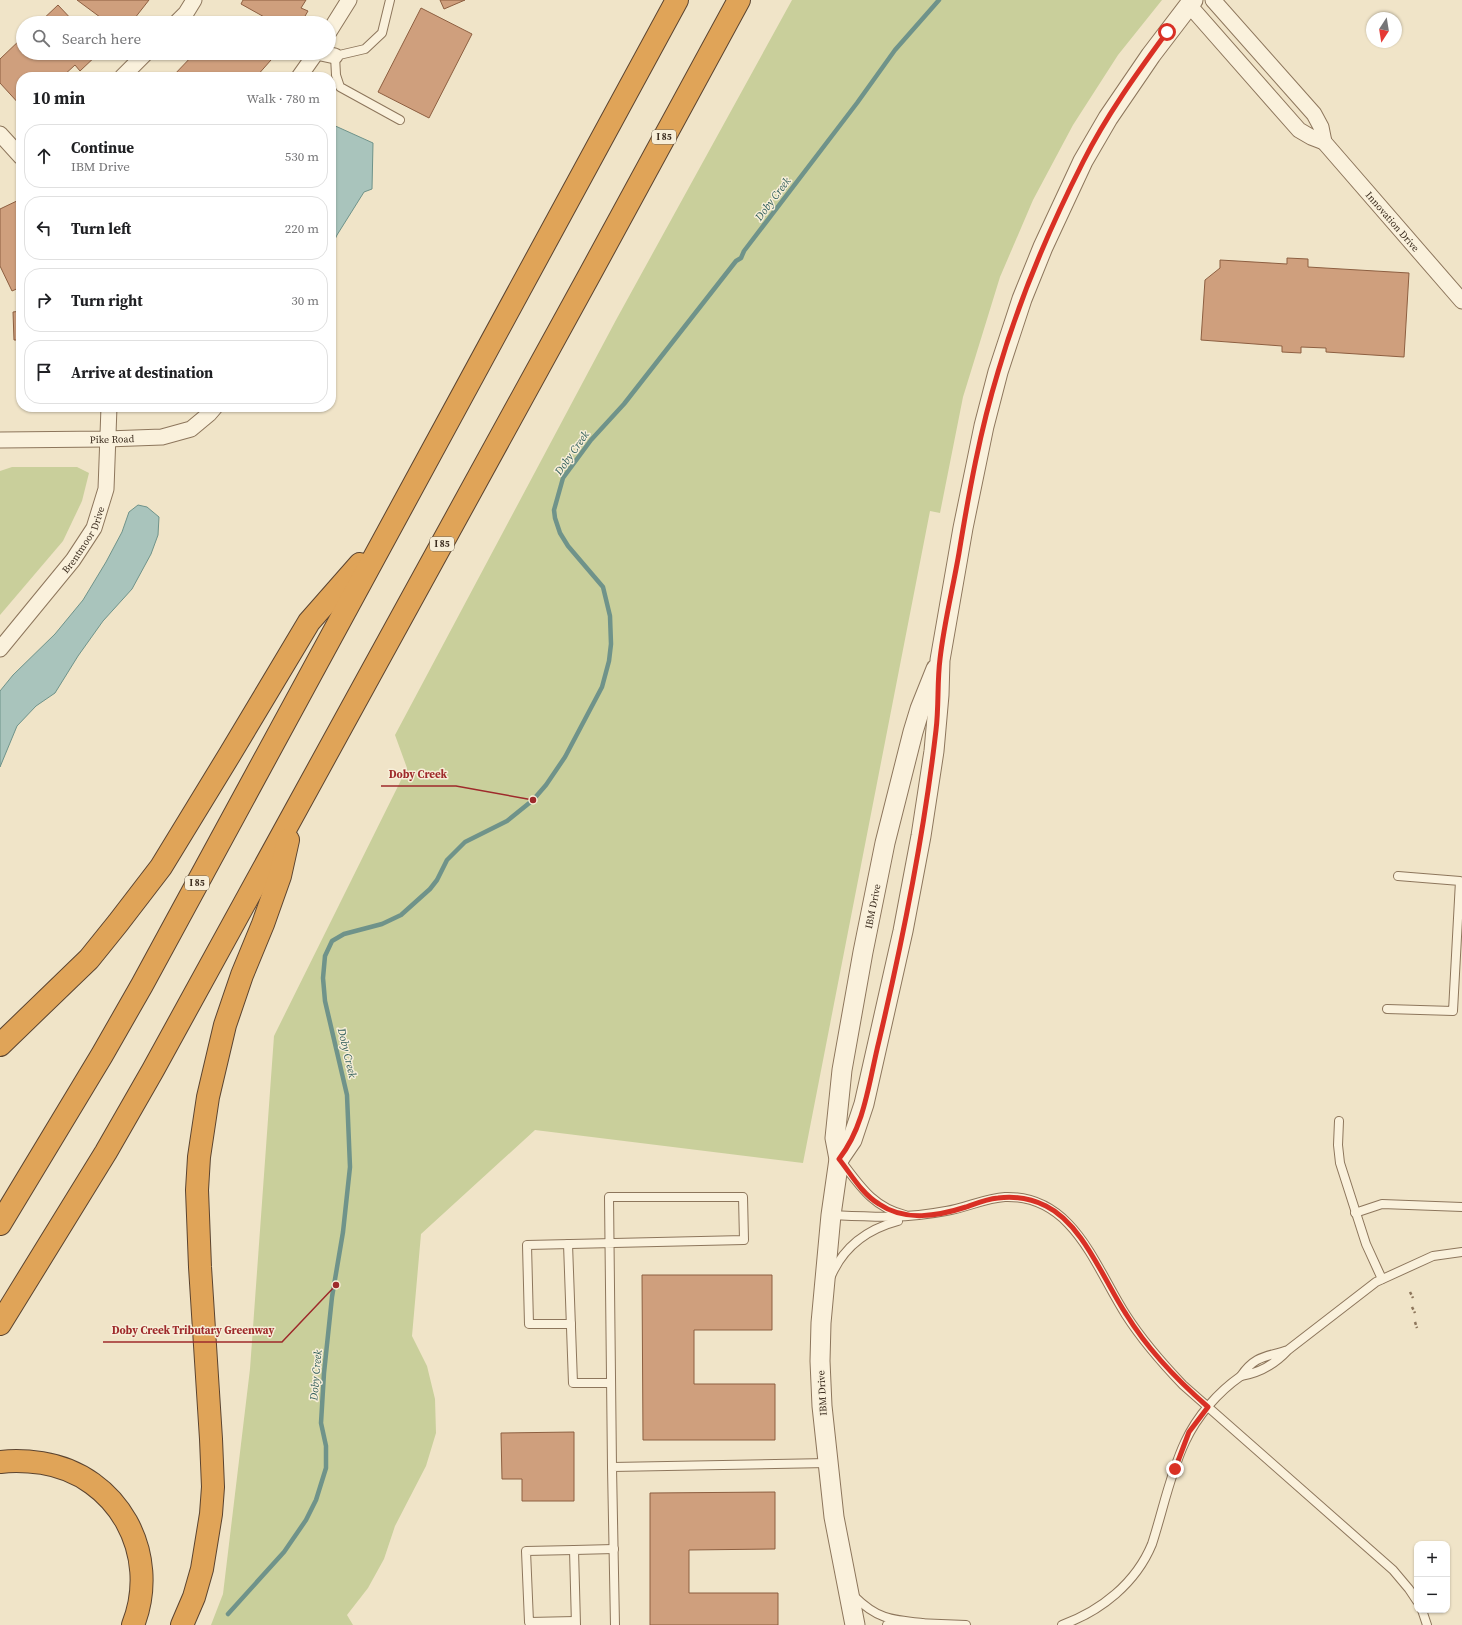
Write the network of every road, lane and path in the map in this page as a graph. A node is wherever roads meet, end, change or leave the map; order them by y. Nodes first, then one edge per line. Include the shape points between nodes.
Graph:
1 (194, 0) edge
2 (349, 0) edge
3 (390, 0) edge
4 (677, 0) edge
5 (739, 0) edge
6 (1213, 0) edge
7 (1191, 2) edge
8 (183, 16) edge
9 (336, 21) edge
10 (336, 54) edge
11 (139, 60) edge
12 (311, 60) edge
13 (330, 60) edge
14 (127, 72) edge
15 (303, 72) edge
16 (335, 72) edge
17 (336, 75) edge
18 (400, 120) dead end
19 (0, 134) edge
20 (1324, 142) junction
21 (16, 152) edge
22 (1462, 301) edge
23 (109, 412) edge
24 (211, 412) edge
25 (108, 439) junction
26 (0, 440) edge
27 (385, 536) junction
28 (0, 649) edge
29 (940, 660) junction
30 (295, 813) junction
31 (1398, 876) dead end
32 (1387, 1010) dead end
33 (0, 1045) edge
34 (1339, 1121) dead end
35 (839, 1159) junction
36 (1462, 1207) edge
37 (1355, 1214) junction
38 (831, 1215) junction
39 (914, 1217) junction
40 (0, 1224) edge
41 (610, 1243) junction
42 (568, 1244) junction
43 (1462, 1252) edge
44 (1382, 1279) junction
45 (1410, 1292) dead end
46 (823, 1295) junction
47 (1413, 1298) dead end
48 (1412, 1307) dead end
49 (1415, 1313) dead end
50 (1415, 1322) dead end
51 (0, 1324) edge
52 (571, 1324) junction
53 (1417, 1328) dead end
54 (611, 1383) junction
55 (1208, 1407) junction
56 (0, 1462) edge
57 (828, 1463) junction
58 (612, 1467) junction
59 (614, 1549) junction
60 (574, 1550) junction
61 (848, 1590) junction
62 (1414, 1596) edge
63 (1423, 1613) edge
64 (576, 1623) edge
65 (919, 1624) edge
66 (133, 1625) edge
67 (182, 1625) edge
68 (615, 1625) edge
69 (855, 1625) edge
70 (887, 1625) edge
71 (966, 1625) edge
72 (1062, 1625) edge
73 (1427, 1625) edge

1 - 8 street
2 - 9 street
3 - 10 lane via 382,33 365,49
4 - 27 highway, I 85
5 - 30 highway, I 85
6 - 20 street via 1314,114 1322,127
7 - 20 street via 1299,130
7 - 29 street, IBM Drive via 1108,118 1083,161 1022,299 998,372 984,426
11 - 14 street
12 - 15 street
13 - 16 lane
17 - 18 lane via 340,87
19 - 21 street
20 - 22 street, Innovation Drive
23 - 25 street, Brentmoor Drive
24 - 25 street, Pike Road via 191,429 162,437
25 - 26 street, Pike Road
25 - 28 street, Brentmoor Drive via 106,489 94,528 73,560
27 - 33 highway via 309,622 152,879 89,959
27 - 40 highway, I 85 via 142,985
29 - 35 street, IBM Drive via 934,751 903,931 864,1104 852,1140
29 - 35 street, IBM Drive via 913,732 886,836 871,908 842,1070 835,1138
30 - 51 highway, I 85 via 110,1146
30 - 67 highway via 280,876 225,1025 208,1097 199,1157 197,1190 200,1267 212,1487 211,1514 202,1569
31 - 32 lane via 1460,881 1453,1011
34 - 37 lane via 1338,1155
35 - 38 street, IBM Drive
35 - 39 lane via 877,1204
36 - 37 lane via 1382,1204
37 - 44 lane
38 - 39 lane
38 - 46 street, IBM Drive
39 - 46 lane via 876,1228 860,1238 841,1259
39 - 55 lane via 956,1210 998,1198 1024,1199 1052,1210 1074,1229 1126,1314 1152,1350 1183,1385
41 - 41 lane via 744,1240 743,1197 609,1197
41 - 42 lane
41 - 54 lane
42 - 52 lane
42 - 52 lane via 527,1245 530,1324
43 - 44 lane via 1433,1256
44 - 55 lane via 1364,1290 1288,1350 1265,1356 1247,1368 1220,1392
45 - 47 path
46 - 57 street, IBM Drive via 820,1361
48 - 49 path
50 - 53 path
52 - 54 lane via 573,1383
54 - 58 lane
55 - 62 lane via 1393,1570
55 - 72 lane via 1184,1443 1156,1533 1144,1561 1127,1583 1110,1599 1088,1614
56 - 66 highway via 31,1461 72,1471 94,1484 112,1500 125,1519 138,1552 141,1593
57 - 58 lane
57 - 61 street, IBM Drive via 834,1517
58 - 59 lane
59 - 60 lane
59 - 68 lane
60 - 64 lane
60 - 64 lane via 526,1551 529,1622
61 - 65 lane via 877,1615
61 - 69 street, IBM Drive
63 - 73 lane
65 - 70 lane
65 - 71 lane

